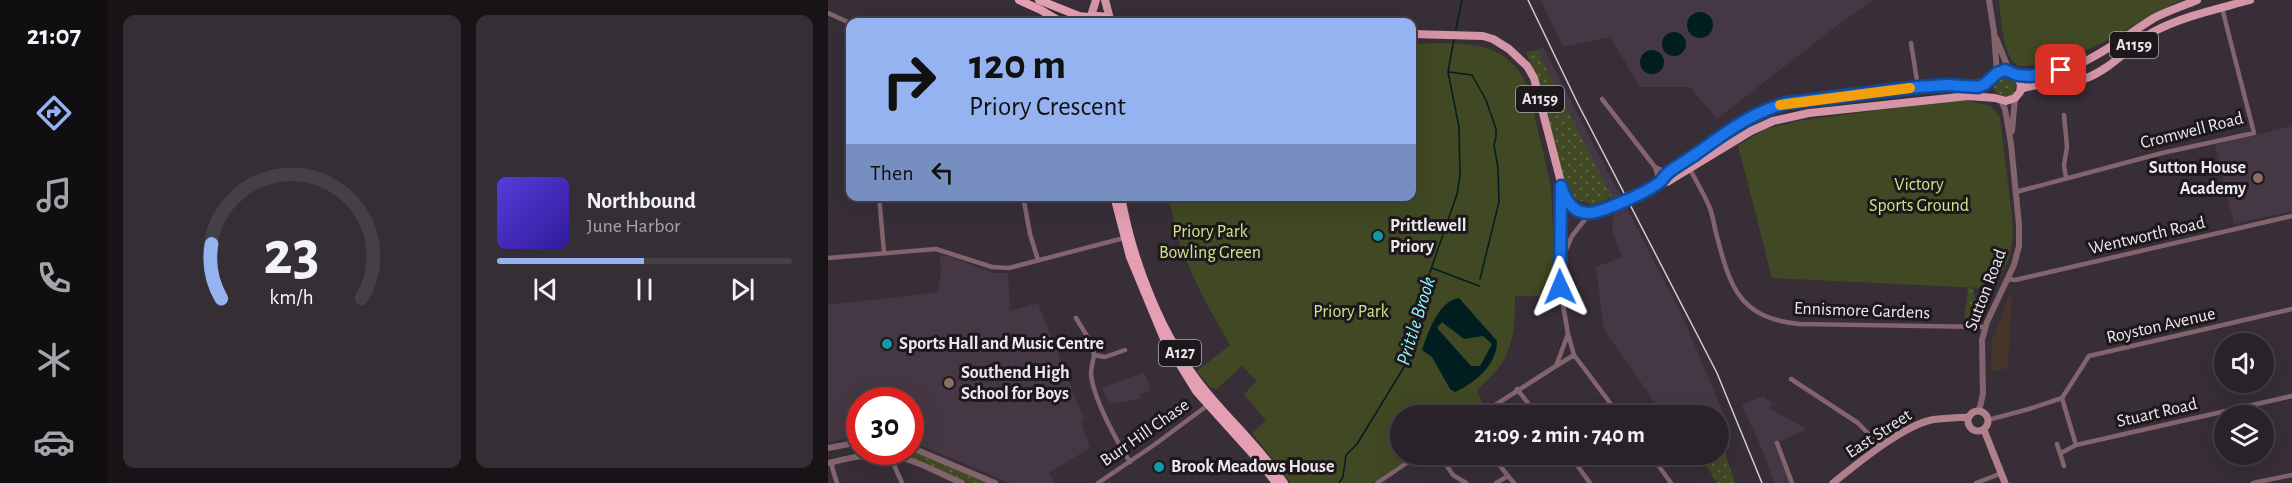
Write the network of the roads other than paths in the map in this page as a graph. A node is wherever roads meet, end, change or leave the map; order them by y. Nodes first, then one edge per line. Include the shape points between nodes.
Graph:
1 (1019, 0) edge
2 (1039, 0) edge
3 (1096, 0) edge
4 (1105, 0) edge
5 (1989, 0) edge
6 (2197, 0) edge
7 (2250, 0) edge
8 (2222, 8) junction
9 (828, 13) edge
10 (1054, 18) edge
11 (1085, 18) edge
12 (1088, 18) edge
13 (1112, 18) edge
14 (846, 21) edge
15 (1994, 32) junction
16 (1416, 34) edge
17 (1911, 43) dead end
18 (2009, 70) junction
19 (1997, 73) junction
20 (2017, 75) junction
21 (1991, 80) junction
22 (1918, 87) junction
23 (2021, 89) junction
24 (2016, 98) junction
25 (1602, 99) dead end
26 (1998, 99) junction
27 (2064, 115) dead end
28 (2011, 144) junction
29 (1655, 167) junction
30 (1690, 169) junction
31 (1668, 173) junction
32 (2066, 178) junction
33 (1659, 183) junction
34 (1561, 186) junction
35 (2016, 192) junction
36 (879, 201) edge
37 (1024, 201) edge
38 (1115, 201) edge
39 (1122, 201) edge
40 (1590, 213) junction
41 (2292, 216) edge
42 (1124, 238) junction
43 (884, 252) junction
44 (828, 258) edge
45 (1038, 260) junction
46 (1560, 263) junction
47 (2008, 279) junction
48 (2292, 309) edge
49 (1076, 318) dead end
50 (1986, 327) junction
51 (1568, 334) junction
52 (1125, 350) dead end
53 (1094, 355) junction
54 (1574, 355) junction
55 (1556, 366) junction
56 (1791, 379) dead end
57 (1517, 389) junction
58 (2292, 396) edge
59 (2062, 398) junction
60 (1208, 405) junction
61 (1494, 405) edge
62 (1529, 405) edge
63 (1612, 405) edge
64 (1979, 411) junction
65 (1968, 417) junction
66 (1944, 419) junction
67 (1988, 420) junction
68 (1969, 427) junction
69 (1984, 430) junction
70 (1777, 442) dead end
71 (2056, 444) dead end
72 (846, 445) edge
73 (2076, 445) junction
74 (1881, 447) junction
75 (828, 448) edge
76 (924, 453) edge
77 (2061, 453) junction
78 (846, 460) edge
79 (1130, 462) junction
80 (831, 463) edge
81 (894, 465) edge
82 (919, 465) edge
83 (1404, 465) edge
84 (1446, 465) edge
85 (1499, 465) edge
86 (1577, 465) edge
87 (1658, 465) edge
88 (2064, 466) dead end
89 (2002, 473) junction
90 (2292, 475) edge
91 (1508, 476) junction
92 (1836, 482) edge
93 (837, 483) edge
94 (902, 483) edge
95 (962, 483) edge
96 (995, 483) edge
97 (1098, 483) edge
98 (1276, 483) edge
99 (1284, 483) edge
100 (1377, 483) edge
101 (1466, 483) edge
102 (1496, 483) edge
103 (1514, 483) edge
104 (1590, 483) edge
105 (1671, 483) edge
106 (1792, 483) edge
107 (1976, 483) edge
108 (2005, 483) edge
109 (2254, 483) edge

1 - 10 highway
2 - 11 highway
3 - 12 main road
4 - 13 main road
5 - 15 street
6 - 20 main road, A1159 via 2156,17 2091,59 2061,70
7 - 8 main road, A1159
8 - 23 main road, A1159 via 2153,32 2112,64 2084,79
8 - 32 street, Cromwell Road via 2254,133
9 - 14 street
15 - 18 street
15 - 19 street
16 - 34 main road, A1159 via 1483,36 1493,39 1527,66 1539,93
17 - 22 street
18 - 19 main road
18 - 20 main road
19 - 21 main road
20 - 23 main road
21 - 22 main road via 1978,87
21 - 26 main road via 1990,90
22 - 31 main road via 1768,108
23 - 24 main road
24 - 26 main road
24 - 28 street, Sutton Road
25 - 29 street
26 - 28 street, Sutton Road via 2005,109
26 - 30 main road via 1968,96 1790,116 1751,131
27 - 32 street
28 - 35 street, Sutton Road
29 - 31 street
29 - 33 street
30 - 33 main road
30 - 50 street, Ennismore Gardens via 1710,207 1726,270 1736,292 1746,305 1767,318 1799,324
31 - 33 main road
32 - 35 street, Cromwell Road
33 - 40 main road, bridge
34 - 40 main road, A1159 via 1571,206
34 - 46 street
35 - 47 street, Sutton Road via 2019,246
36 - 43 street
37 - 45 street
38 - 42 highway, A127
39 - 99 highway, A127 via 1146,283 1180,354 1202,387
40 - 46 street via 1572,236
41 - 47 street, Wentworth Road
42 - 45 street
42 - 60 highway, A127 via 1164,339
43 - 44 street
43 - 45 street via 936,249 1000,268
46 - 51 street
47 - 50 street, Sutton Road
48 - 59 street, Royston Avenue via 2089,356
49 - 53 street via 1092,344
50 - 64 street, Sutton Road via 1981,350 1983,384
51 - 54 street
51 - 55 street
52 - 53 street via 1105,357
53 - 79 street via 1094,385 1111,431
54 - 55 street
54 - 63 street
55 - 57 street
56 - 74 street via 1858,423
57 - 61 street
57 - 62 street
58 - 73 street, Stuart Road
59 - 67 street
59 - 73 street
60 - 79 street, Burr Hill Chase
60 - 98 highway, A127
64 - 65 main road
64 - 67 main road
65 - 66 main road, East Street
65 - 68 main road
66 - 68 main road
66 - 74 main road, East Street via 1919,424
67 - 69 main road
68 - 69 main road
69 - 89 main road
70 - 106 street
71 - 77 street
72 - 75 street
73 - 77 street, Stuart Road
74 - 92 main road, East Street
76 - 96 street
77 - 88 street
78 - 80 street
79 - 97 street, Burr Hill Chase
80 - 93 street
81 - 94 street
82 - 95 street
83 - 100 street
84 - 101 street
85 - 91 street
86 - 104 street
87 - 105 street
89 - 107 street
89 - 108 main road
90 - 109 street
91 - 102 street
91 - 103 street

